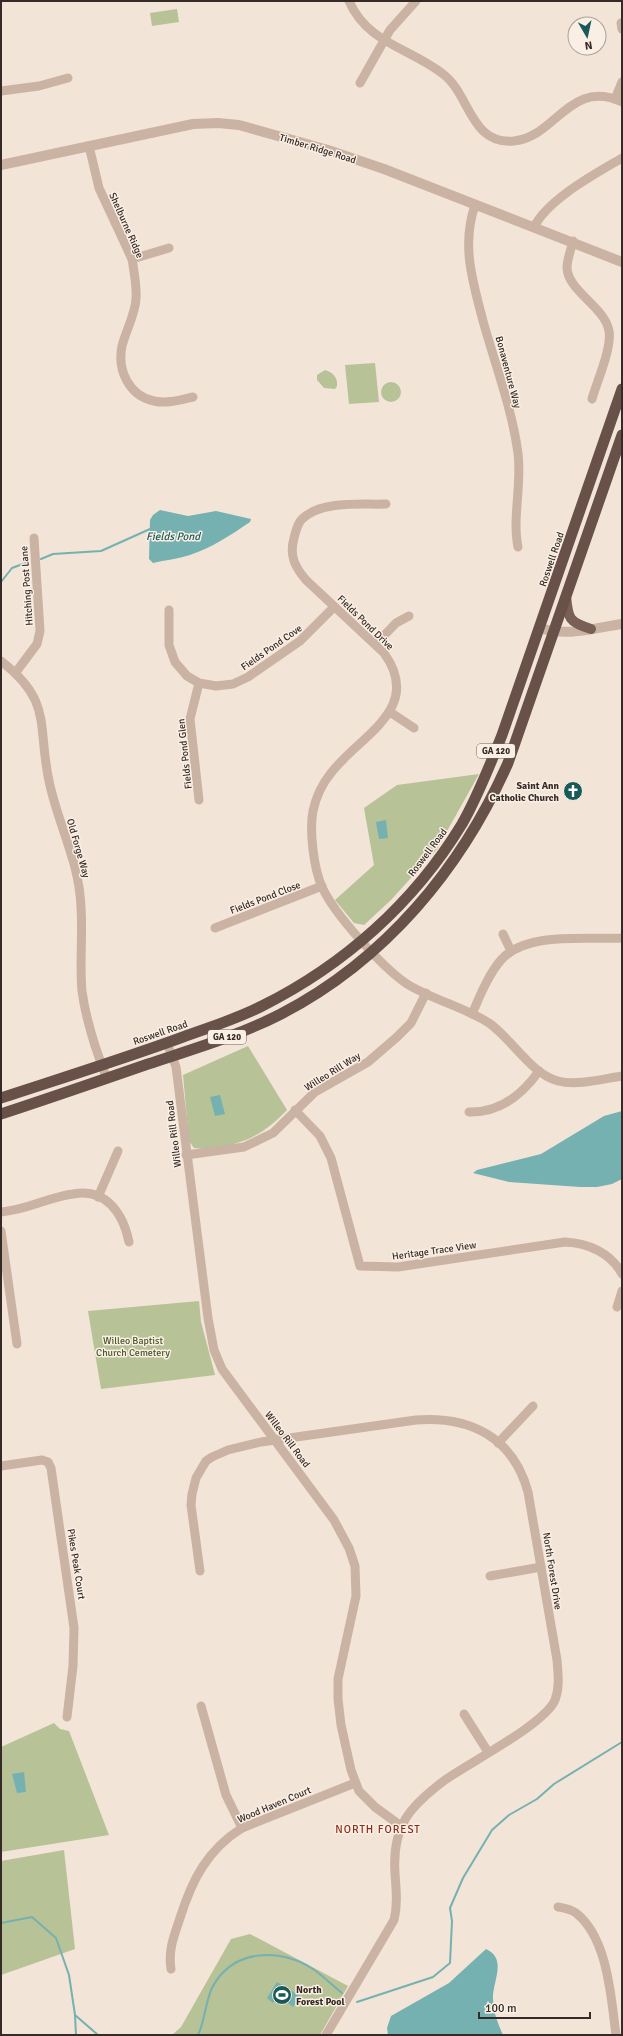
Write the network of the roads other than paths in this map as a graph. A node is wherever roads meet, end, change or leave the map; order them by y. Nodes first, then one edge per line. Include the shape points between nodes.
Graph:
1 (349, 1) edge
2 (416, 1) edge
3 (385, 40) junction
4 (68, 78) dead end
5 (622, 82) edge
6 (360, 83) dead end
7 (1, 91) edge
8 (619, 100) edge
9 (89, 146) junction
10 (622, 158) edge
11 (1, 165) edge
12 (475, 205) junction
13 (534, 227) junction
14 (573, 241) junction
15 (169, 248) dead end
16 (132, 259) junction
17 (622, 262) edge
18 (622, 389) edge
19 (193, 397) dead end
20 (592, 399) dead end
21 (622, 435) edge
22 (620, 448) edge
23 (386, 504) dead end
24 (34, 538) dead end
25 (518, 547) dead end
26 (566, 596) junction
27 (334, 607) junction
28 (169, 610) dead end
29 (409, 616) dead end
30 (622, 624) edge
31 (540, 628) junction
32 (591, 629) junction
33 (553, 632) junction
34 (376, 644) junction
35 (1, 661) edge
36 (16, 672) junction
37 (199, 683) junction
38 (390, 712) junction
39 (414, 728) dead end
40 (200, 800) dead end
41 (322, 886) junction
42 (216, 928) dead end
43 (503, 934) dead end
44 (622, 938) edge
45 (362, 941) junction
46 (511, 950) junction
47 (372, 952) junction
48 (426, 993) junction
49 (472, 1014) junction
50 (167, 1043) junction
51 (172, 1056) junction
52 (102, 1065) junction
53 (539, 1071) junction
54 (622, 1076) edge
55 (107, 1078) junction
56 (1, 1098) edge
57 (295, 1110) junction
58 (470, 1112) dead end
59 (1, 1114) edge
60 (118, 1151) dead end
61 (186, 1155) junction
62 (98, 1197) junction
63 (1, 1212) edge
64 (1, 1231) edge
65 (129, 1242) dead end
66 (622, 1274) edge
67 (622, 1291) edge
68 (617, 1307) dead end
69 (17, 1344) dead end
70 (533, 1406) dead end
71 (276, 1440) junction
72 (498, 1442) junction
73 (1, 1466) edge
74 (541, 1567) junction
75 (200, 1571) dead end
76 (490, 1576) dead end
77 (201, 1706) dead end
78 (464, 1714) dead end
79 (66, 1717) dead end
80 (488, 1752) junction
81 (355, 1783) junction
82 (401, 1826) junction
83 (242, 1828) junction
84 (558, 1907) dead end
85 (171, 1969) dead end
86 (326, 2035) edge
87 (616, 2035) edge

1 - 3 street via 362,23
2 - 3 street via 397,21
3 - 6 street
3 - 8 street via 443,74 457,90 479,127 491,137 502,140 513,141 534,135 564,110 584,99 602,96
4 - 7 street via 39,86
5 - 8 street
9 - 11 street, Timber Ridge Road
9 - 12 street, Timber Ridge Road via 194,124 218,123 239,126 328,150
9 - 16 street, Shelburne Ridge via 99,188
10 - 13 street via 540,214
12 - 13 street, Timber Ridge Road
12 - 25 street, Bonaventure Way via 468,232 469,266 517,446 520,477 516,528
13 - 14 street, Timber Ridge Road
14 - 17 street, Timber Ridge Road
14 - 20 street via 567,264 569,276 604,318 609,332
15 - 16 street
16 - 19 street, Shelburne Ridge via 136,300 122,347 121,362 124,376 132,390 154,402
18 - 31 highway, Roswell Road / GA 120
21 - 22 highway, GA 120
22 - 26 highway, GA 120
23 - 27 street, Fields Pond Drive via 323,508 308,515 297,526 292,550 295,567
24 - 36 street, Hitching Post Lane via 40,631 37,644
26 - 32 main road via 568,615 572,622
26 - 33 highway, GA 120
27 - 34 street, Fields Pond Drive
27 - 37 street, Fields Pond Cove via 300,641 240,682 216,686
28 - 37 street, Fields Pond Cove via 169,645 175,662 187,676
29 - 34 street via 396,623
30 - 32 street
31 - 33 street
31 - 45 highway, Roswell Road / GA 120 via 489,769 462,824 415,888
32 - 33 street
33 - 47 highway, GA 120 via 508,763 483,815 466,845 437,885 419,907
34 - 38 street, Fields Pond Drive via 390,661 396,681 397,691
35 - 36 street, Old Forge Way
36 - 52 street, Old Forge Way via 33,693 40,710 49,781 74,865 80,895 82,991 89,1026
37 - 40 street, Fields Pond Glen via 190,719
38 - 39 street
38 - 41 street, Fields Pond Drive via 331,772 319,793 312,824
41 - 42 street, Fields Pond Close
41 - 45 street, Fields Pond Drive via 338,914
43 - 46 street
44 - 46 street via 544,941
45 - 47 street, Fields Pond Drive
45 - 50 highway, Roswell Road / GA 120 via 320,973 261,1007
46 - 49 street via 491,974
47 - 48 street, Fields Pond Drive via 399,978
47 - 51 highway, GA 120 via 330,984 280,1014 240,1032
48 - 49 street, Fields Pond Drive
48 - 57 street, Willeo Rill Way via 411,1023 397,1037 368,1062 315,1092
49 - 53 street, Fields Pond Drive via 498,1030
50 - 51 street, Willeo Rill Road
50 - 52 highway, Roswell Road / GA 120
51 - 55 highway, GA 120
51 - 61 street, Willeo Rill Road via 176,1067
52 - 55 street, Old Forge Way
52 - 56 highway, Roswell Road / GA 120
53 - 54 street, Fields Pond Drive via 559,1081 569,1082
53 - 58 street via 514,1099 490,1110
55 - 59 highway, GA 120
57 - 61 street, Willeo Rill Way via 273,1133 251,1145
57 - 66 street, Heritage Trace View via 320,1136 331,1158 360,1266 398,1267 565,1242 582,1244 598,1250 618,1266
60 - 62 street
61 - 71 street, Willeo Rill Road via 214,1350 222,1370
62 - 63 street via 71,1194 28,1208
62 - 65 street via 119,1212 125,1223
64 - 69 street
67 - 68 street
70 - 72 street
71 - 72 street, North Forest Drive via 432,1419 464,1423
71 - 75 street, North Forest Drive via 220,1452 206,1461 199,1472 193,1484 191,1505
71 - 81 street, Willeo Rill Road via 338,1527 355,1566 356,1601 338,1679 337,1694 341,1726
72 - 74 street, North Forest Drive via 514,1460 526,1482
73 - 79 street, Pikes Peak Court via 42,1460 48,1462 51,1468 74,1628 73,1666
74 - 76 street
74 - 80 street, North Forest Drive via 557,1660 557,1693 544,1714
77 - 83 street via 226,1795
78 - 80 street
80 - 82 street, North Forest Drive via 431,1791 408,1814
81 - 82 street, Willeo Rill Road via 364,1797
81 - 83 street, Wood Haven Court
82 - 86 street, North Forest Drive via 395,1853 394,1920
83 - 85 street, Wood Haven Court via 212,1853 193,1882 170,1948
84 - 87 street via 575,1913 596,1941 607,1975

